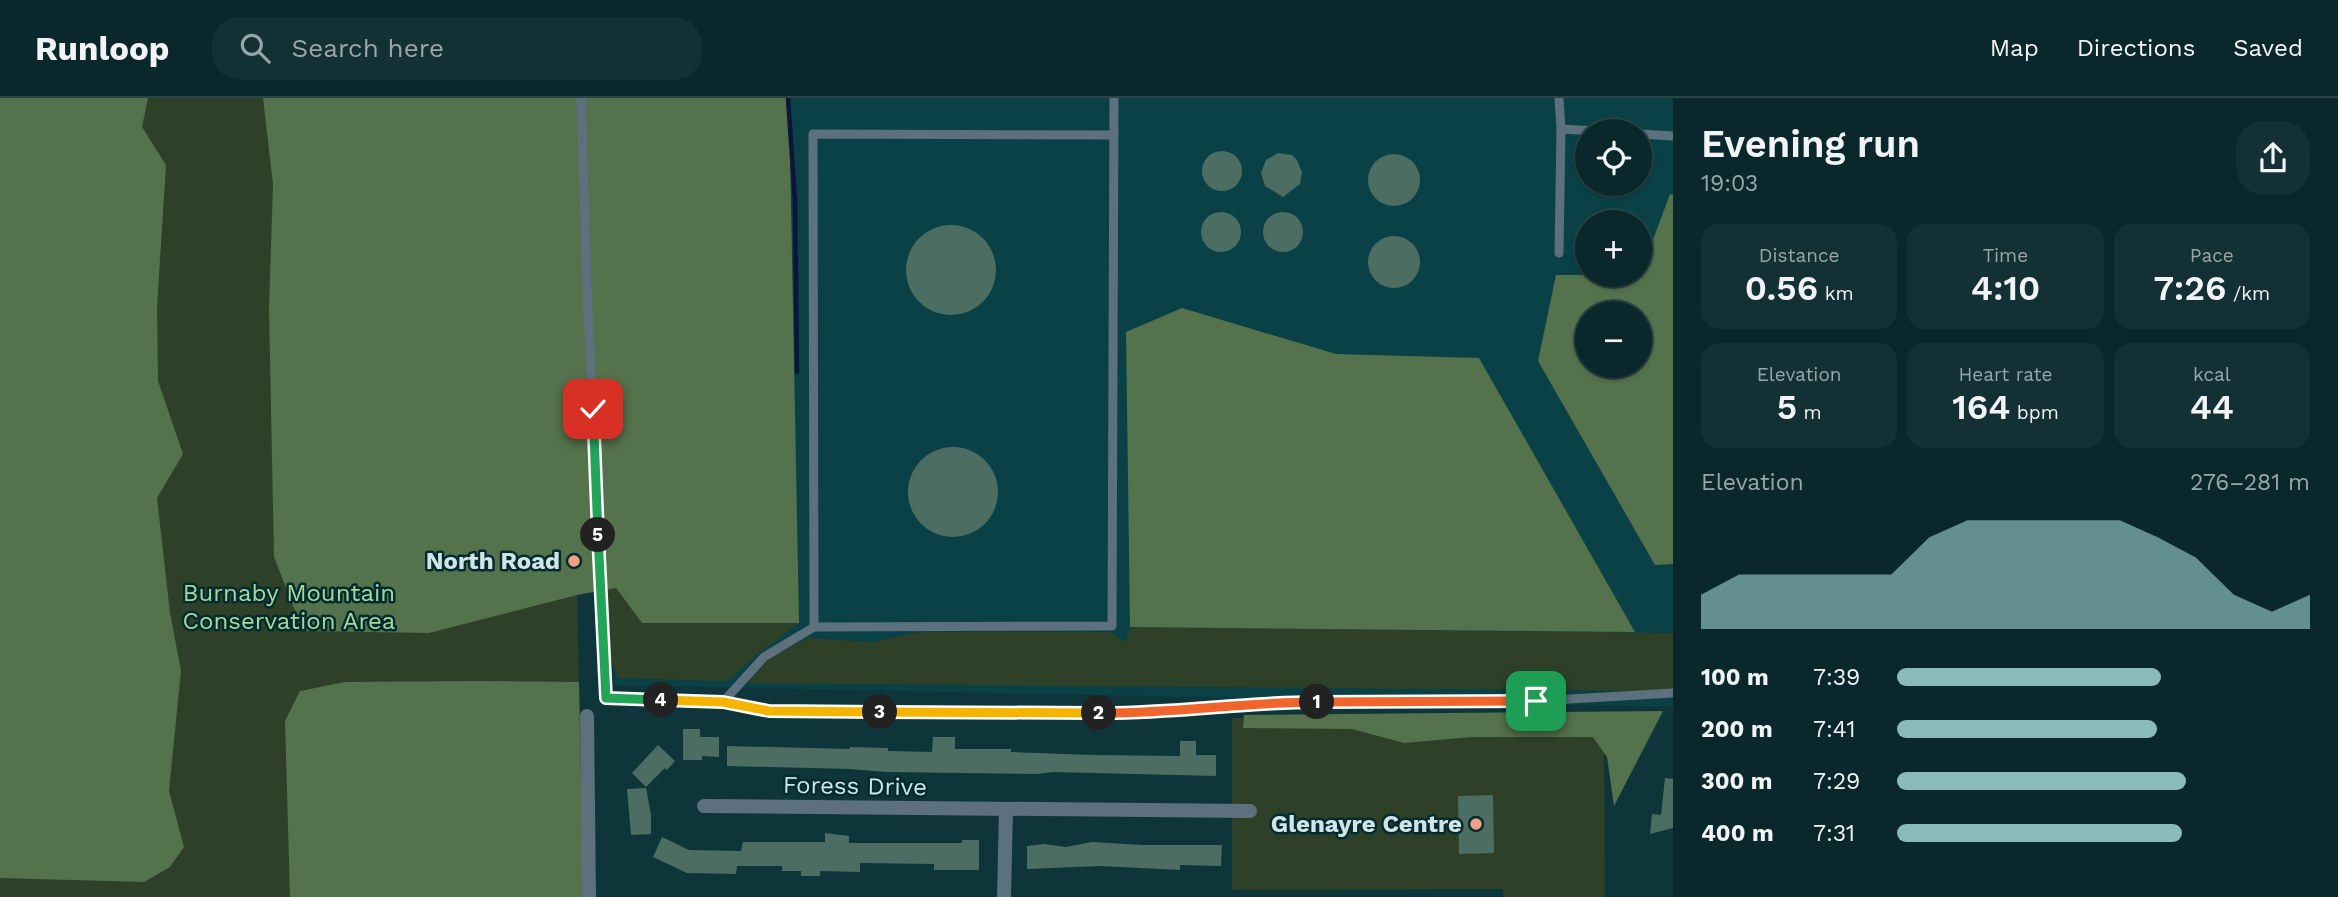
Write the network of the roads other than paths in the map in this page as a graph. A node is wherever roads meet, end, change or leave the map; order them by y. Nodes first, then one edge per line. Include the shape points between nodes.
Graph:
1 (581, 98) edge
2 (1114, 98) edge
3 (1559, 98) edge
4 (1561, 129) junction
5 (1575, 130) edge
6 (1114, 135) junction
7 (1652, 135) edge
8 (1673, 136) edge
9 (1559, 253) dead end
10 (814, 627) junction
11 (1673, 694) edge
12 (723, 702) junction
13 (587, 716) dead end
14 (704, 806) dead end
15 (1006, 810) junction
16 (1250, 811) dead end
17 (590, 897) edge
18 (1004, 897) edge

1 - 12 lane via 606,698
2 - 6 lane
3 - 4 lane
4 - 5 lane
4 - 9 lane
6 - 10 lane via 1112,626
6 - 10 lane via 813,134
7 - 8 lane
10 - 12 lane via 764,657
11 - 12 lane via 1536,701 1269,702 1139,714 769,711
13 - 17 street
14 - 15 street, Foress Drive
15 - 16 street, Foress Drive
15 - 18 street

